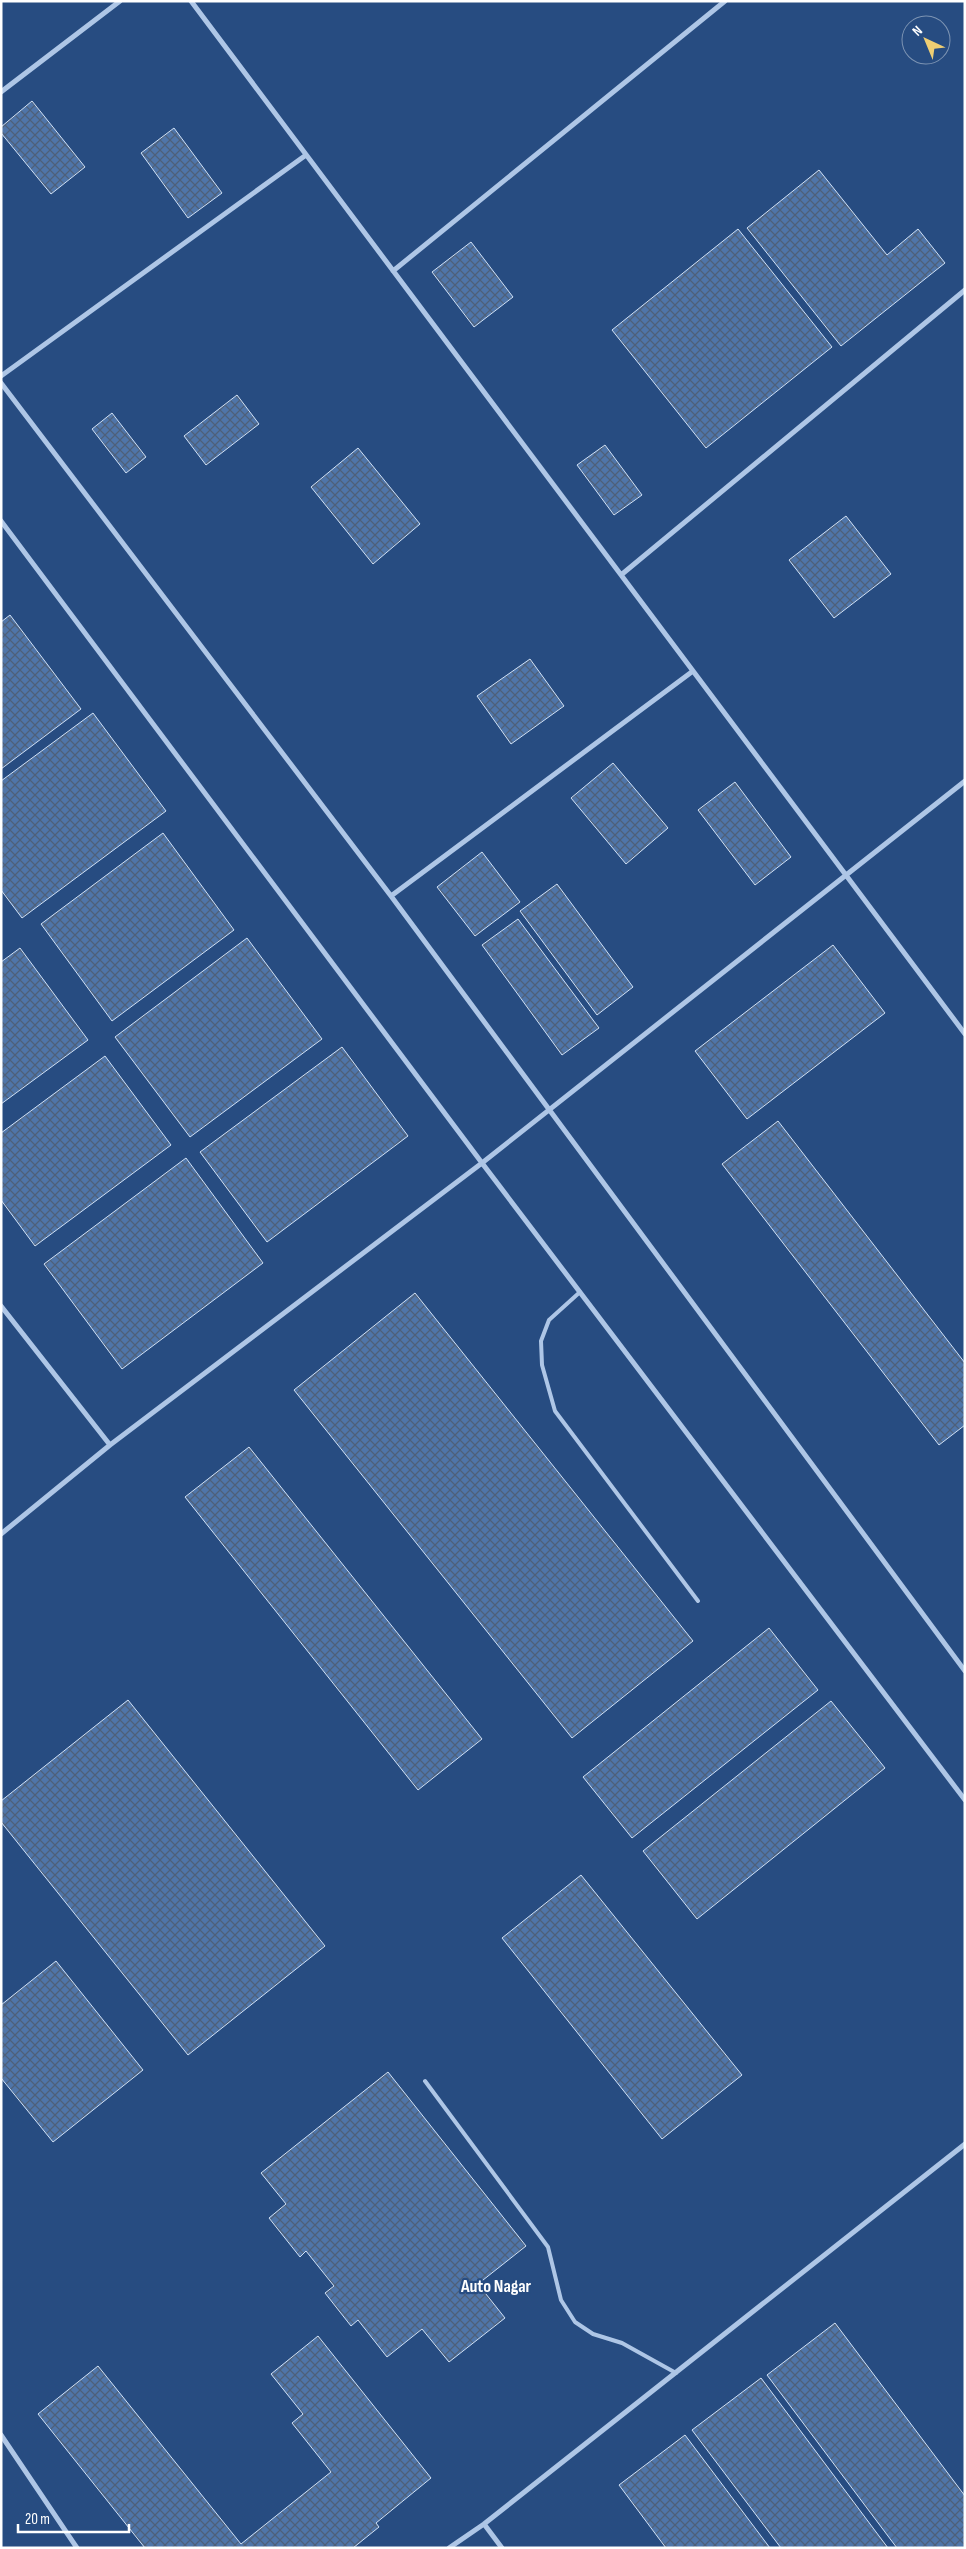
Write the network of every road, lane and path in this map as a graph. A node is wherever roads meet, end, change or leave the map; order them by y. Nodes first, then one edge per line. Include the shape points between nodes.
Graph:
1 (120, 1) edge
2 (191, 1) edge
3 (725, 1) edge
4 (1, 92) edge
5 (306, 155) junction
6 (393, 271) junction
7 (965, 290) edge
8 (1, 376) edge
9 (1, 383) edge
10 (1, 521) edge
11 (621, 576) junction
12 (693, 671) junction
13 (965, 781) edge
14 (847, 876) junction
15 (391, 896) junction
16 (965, 1034) edge
17 (548, 1110) junction
18 (482, 1163) junction
19 (580, 1292) junction
20 (1, 1306) edge
21 (110, 1445) junction
22 (1, 1534) edge
23 (698, 1601) dead end
24 (965, 1671) edge
25 (965, 1800) edge
26 (425, 2081) dead end
27 (965, 2144) edge
28 (676, 2373) junction
29 (1, 2435) edge
30 (484, 2524) junction
31 (76, 2548) edge
32 (449, 2548) edge
33 (502, 2548) edge

1 - 4 street
2 - 5 street
3 - 6 street
5 - 6 street
5 - 8 street
6 - 11 street
7 - 11 street
9 - 15 street
10 - 18 street
11 - 12 street
12 - 14 street
12 - 15 street
13 - 14 street
14 - 16 street
14 - 17 street
15 - 17 street
17 - 18 street
17 - 24 street
18 - 19 street
18 - 21 street
19 - 23 lane via 549,1320 541,1341 542,1365 555,1411
19 - 25 street
20 - 21 street
21 - 22 street
26 - 28 lane via 548,2247 561,2300 575,2322
27 - 28 street
28 - 30 street
29 - 31 street
30 - 32 street
30 - 33 street

